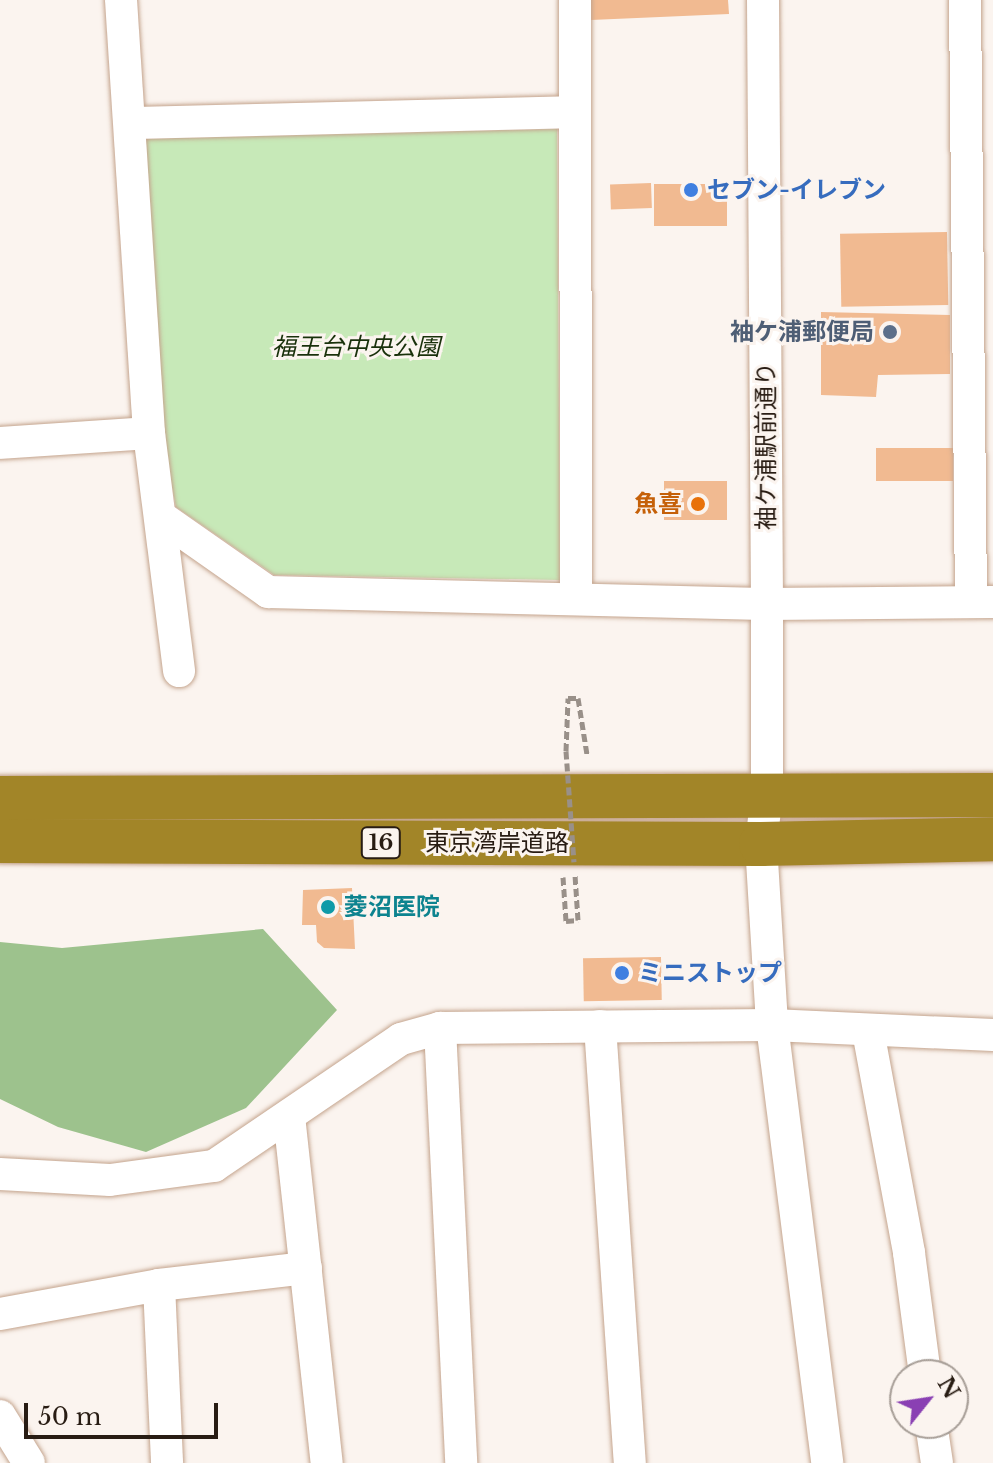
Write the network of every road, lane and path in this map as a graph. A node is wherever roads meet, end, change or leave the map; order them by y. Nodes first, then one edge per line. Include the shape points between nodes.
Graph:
1 (121, 0) edge
2 (575, 0) edge
3 (763, 0) edge
4 (965, 0) edge
5 (573, 112) junction
6 (131, 123) junction
7 (149, 433) junction
8 (0, 443) edge
9 (161, 517) junction
10 (576, 597) junction
11 (982, 602) edge
12 (767, 604) junction
13 (179, 671) dead end
14 (587, 754) dead end
15 (767, 793) junction
16 (993, 795) edge
17 (0, 798) edge
18 (993, 839) edge
19 (0, 841) edge
20 (761, 844) junction
21 (563, 864) dead end
22 (772, 1025) junction
23 (600, 1026) junction
24 (440, 1028) junction
25 (868, 1031) junction
26 (993, 1035) edge
27 (289, 1116) junction
28 (0, 1174) edge
29 (306, 1268) junction
30 (159, 1285) junction
31 (0, 1314) edge
32 (923, 1359) edge
33 (0, 1416) edge
34 (933, 1439) edge
35 (29, 1463) edge
36 (167, 1463) edge
37 (327, 1463) edge
38 (461, 1463) edge
39 (630, 1463) edge
40 (827, 1463) edge
41 (937, 1463) edge

1 - 6 street
2 - 5 street
3 - 12 street, 袖ケ浦駅前通り
4 - 11 street
5 - 6 street
5 - 10 street
6 - 7 street
7 - 8 street
7 - 9 street
9 - 10 street via 268,592
9 - 13 street
10 - 12 street
11 - 12 street
12 - 15 street, 袖ケ浦駅前通り
14 - 21 path, bridge via 578,698 568,698 566,751 578,920 566,921
15 - 16 highway, 東京湾岸道路 / 16
15 - 17 highway, 東京湾岸道路 / 16
15 - 20 street, 袖ケ浦駅前通り
18 - 20 highway, 東京湾岸道路 / 16
19 - 20 highway, 東京湾岸道路 / 16
20 - 22 street, 袖ケ浦駅前通り
22 - 23 street
22 - 25 street
22 - 40 street, 袖ケ浦駅前通り
23 - 24 street
23 - 39 street
24 - 27 street via 401,1039
24 - 38 street
25 - 26 street
25 - 32 street
27 - 28 street via 214,1166 110,1180
27 - 29 street
29 - 30 street
29 - 37 street
30 - 31 street
30 - 36 street
33 - 35 street
34 - 41 street

